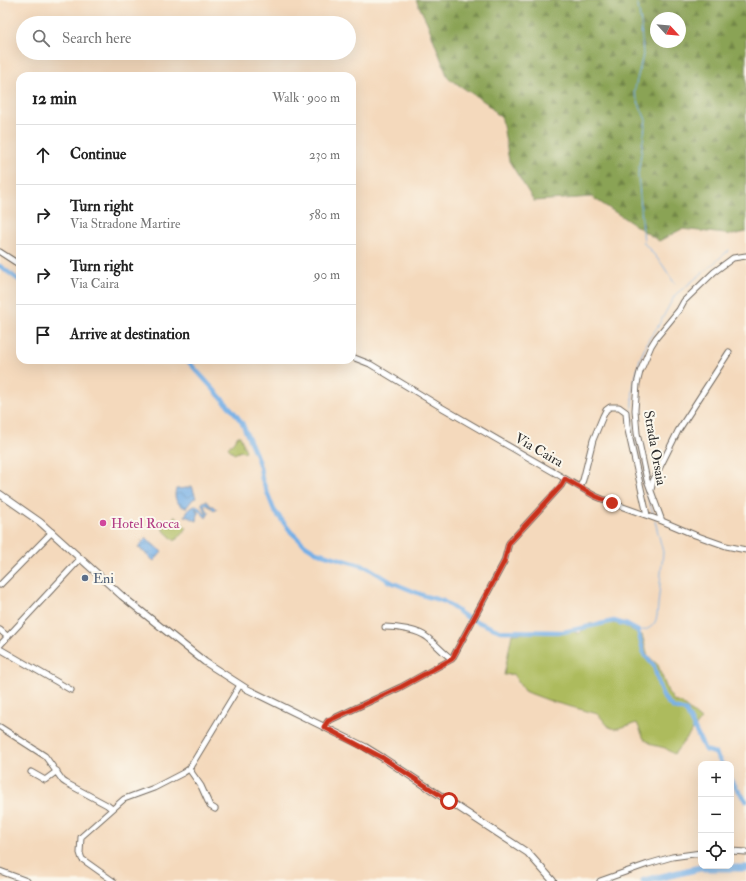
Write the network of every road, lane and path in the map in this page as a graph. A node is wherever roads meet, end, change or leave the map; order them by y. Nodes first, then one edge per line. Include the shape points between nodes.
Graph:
1 (0, 252) edge
2 (746, 256) edge
3 (16, 262) edge
4 (729, 352) dead end
5 (356, 359) edge
6 (565, 479) junction
7 (580, 487) junction
8 (650, 491) junction
9 (0, 494) edge
10 (647, 515) junction
11 (662, 521) junction
12 (52, 532) junction
13 (746, 550) edge
14 (80, 559) junction
15 (0, 585) edge
16 (385, 627) dead end
17 (0, 630) edge
18 (8, 637) junction
19 (0, 645) edge
20 (0, 649) edge
21 (452, 659) junction
22 (240, 685) junction
23 (71, 690) dead end
24 (0, 727) edge
25 (324, 727) junction
26 (189, 769) junction
27 (56, 771) junction
28 (31, 772) dead end
29 (215, 808) dead end
30 (112, 809) junction
31 (734, 851) edge
32 (746, 852) edge
33 (698, 853) edge
34 (0, 871) edge
35 (27, 881) edge
36 (112, 881) edge
37 (553, 881) edge
38 (600, 881) edge

1 - 3 street
2 - 8 street, Strada Orsaia via 733,258 684,300 656,338 645,360 637,384 635,410 637,433
4 - 8 street via 678,431
5 - 6 street, Via Caira via 370,364
6 - 7 street, Via Caira
6 - 21 street via 509,543 504,562
7 - 10 street, Via Caira via 612,503
7 - 10 street via 600,420 610,407 619,407 626,412
8 - 11 street, Strada Orsaia
9 - 12 main road
10 - 11 street, Via Caira
11 - 13 street, Via Caira via 726,546
12 - 14 main road
12 - 15 street
14 - 18 street
14 - 22 main road via 132,605 205,662
16 - 21 street via 416,632 427,637
17 - 18 street
18 - 19 street
20 - 23 street
21 - 25 street via 401,687 328,721
22 - 25 main road
22 - 26 street
24 - 27 street via 45,756
25 - 37 main road via 383,758 518,846 533,857
26 - 29 street via 201,786 210,806
26 - 30 street via 154,788 124,799
27 - 28 street via 45,780
27 - 30 street via 63,781
30 - 36 street via 81,837 80,853 84,861
31 - 32 street
33 - 38 street via 660,860
34 - 35 street

